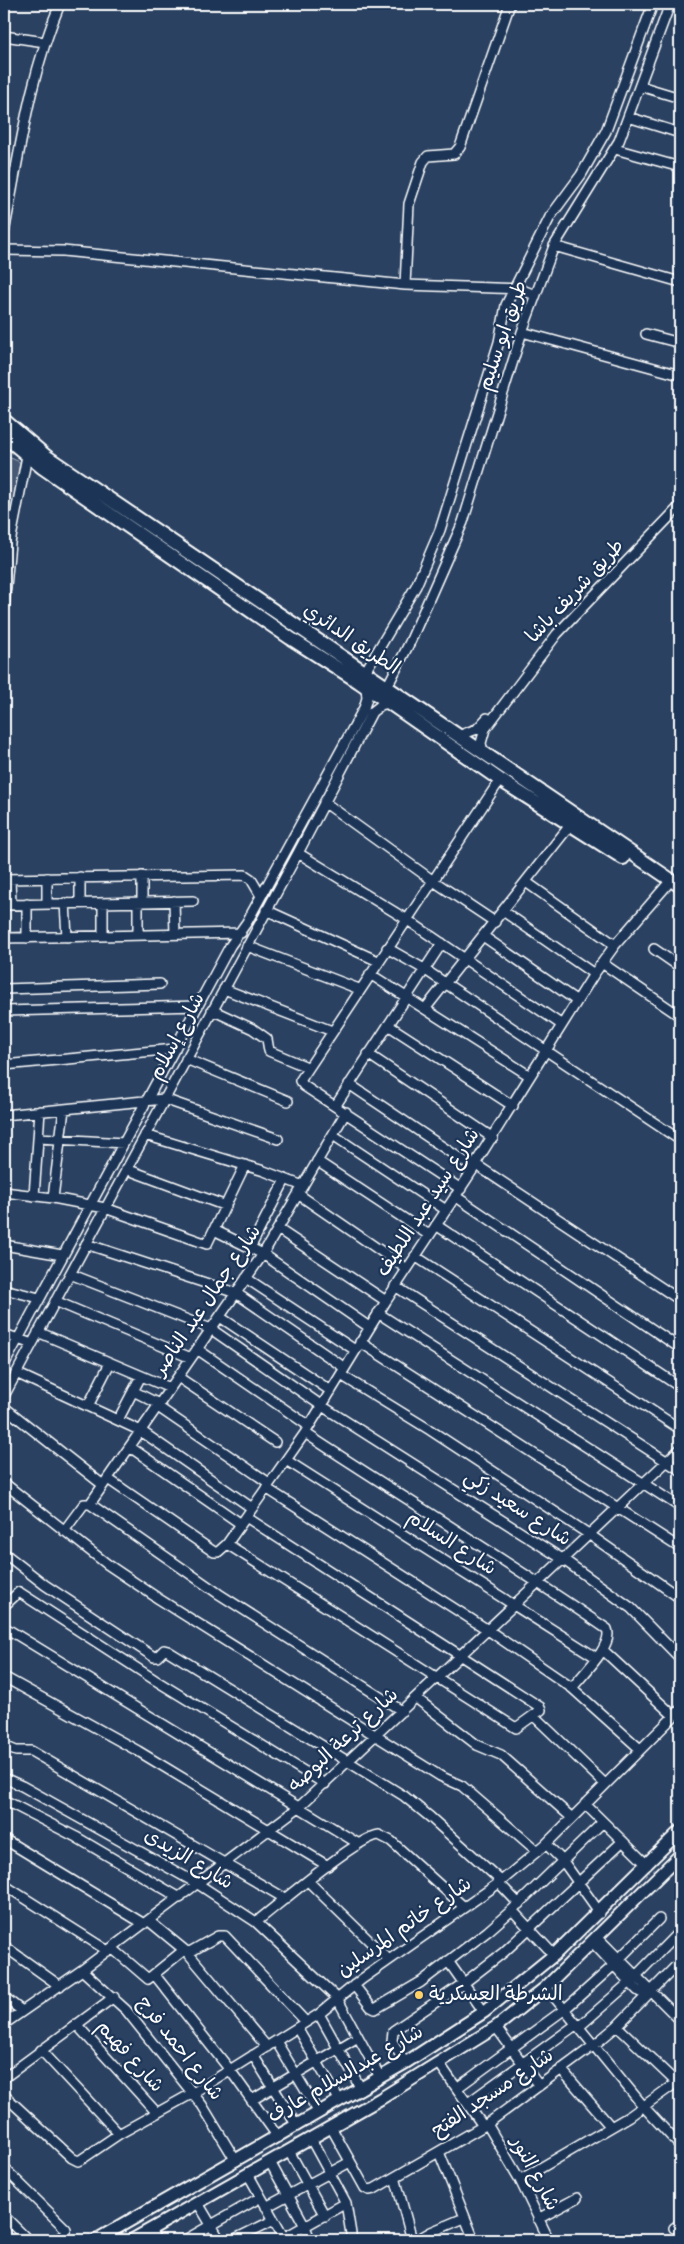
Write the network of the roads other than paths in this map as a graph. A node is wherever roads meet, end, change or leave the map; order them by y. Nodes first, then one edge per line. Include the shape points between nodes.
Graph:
1 (60, 4) edge
2 (510, 4) edge
3 (652, 4) edge
4 (670, 4) edge
5 (4, 36) edge
6 (45, 42) junction
7 (640, 86) junction
8 (680, 98) edge
9 (628, 117) junction
10 (680, 133) edge
11 (615, 149) junction
12 (680, 167) edge
13 (4, 233) edge
14 (554, 246) junction
15 (4, 250) edge
16 (680, 282) edge
17 (405, 286) junction
18 (515, 290) junction
19 (535, 295) junction
20 (522, 332) junction
21 (646, 334) dead end
22 (680, 343) edge
23 (680, 375) edge
24 (4, 420) edge
25 (4, 436) edge
26 (27, 456) junction
27 (680, 506) edge
28 (7, 543) edge
29 (4, 608) edge
30 (270, 615) junction
31 (293, 632) junction
32 (365, 672) junction
33 (366, 686) junction
34 (387, 687) junction
35 (389, 702) junction
36 (502, 705) junction
37 (365, 715) junction
38 (458, 736) junction
39 (483, 752) junction
40 (501, 764) junction
41 (500, 780) junction
42 (515, 782) junction
43 (324, 802) junction
44 (571, 824) junction
45 (298, 853) junction
46 (142, 876) junction
47 (47, 878) junction
48 (80, 878) junction
49 (7, 879) edge
50 (432, 880) junction
51 (526, 882) junction
52 (667, 886) junction
53 (680, 886) edge
54 (680, 895) edge
55 (261, 896) junction
56 (193, 901) dead end
57 (140, 902) junction
58 (174, 902) junction
59 (80, 903) junction
60 (103, 903) junction
61 (27, 904) junction
62 (47, 904) junction
63 (65, 904) junction
64 (7, 905) edge
65 (266, 910) junction
66 (504, 911) junction
67 (406, 919) junction
68 (495, 922) junction
69 (239, 933) junction
70 (254, 933) junction
71 (175, 934) junction
72 (138, 935) junction
73 (103, 936) junction
74 (483, 936) junction
75 (66, 937) junction
76 (4, 938) edge
77 (27, 938) junction
78 (442, 943) junction
79 (615, 945) junction
80 (247, 946) junction
81 (387, 948) junction
82 (654, 949) dead end
83 (465, 959) junction
84 (378, 961) junction
85 (602, 963) junction
86 (680, 967) edge
87 (424, 970) junction
88 (370, 974) junction
89 (594, 974) junction
90 (160, 984) dead end
91 (445, 984) junction
92 (4, 989) edge
93 (224, 989) junction
94 (359, 989) junction
95 (406, 997) junction
96 (577, 1001) junction
97 (198, 1006) junction
98 (425, 1009) junction
99 (212, 1010) junction
100 (4, 1011) edge
101 (680, 1016) edge
102 (388, 1025) junction
103 (562, 1025) junction
104 (332, 1031) junction
105 (175, 1049) junction
106 (546, 1051) junction
107 (368, 1054) junction
108 (186, 1059) junction
109 (4, 1065) edge
110 (307, 1068) junction
111 (530, 1076) junction
112 (349, 1084) junction
113 (164, 1099) junction
114 (146, 1101) junction
115 (288, 1101) dead end
116 (336, 1106) junction
117 (512, 1106) junction
118 (64, 1109) junction
119 (40, 1111) junction
120 (346, 1112) junction
121 (4, 1115) edge
122 (145, 1135) junction
123 (332, 1135) junction
124 (39, 1138) junction
125 (493, 1138) junction
126 (61, 1139) junction
127 (278, 1139) dead end
128 (680, 1140) edge
129 (124, 1143) junction
130 (317, 1161) junction
131 (244, 1166) junction
132 (475, 1166) junction
133 (126, 1169) junction
134 (285, 1180) junction
135 (300, 1190) junction
136 (4, 1192) edge
137 (458, 1193) junction
138 (34, 1196) junction
139 (53, 1198) junction
140 (90, 1204) junction
141 (226, 1206) junction
142 (106, 1208) junction
143 (446, 1210) junction
144 (436, 1225) junction
145 (278, 1229) junction
146 (214, 1230) junction
147 (429, 1235) junction
148 (86, 1244) junction
149 (4, 1245) edge
150 (250, 1248) junction
151 (263, 1254) junction
152 (62, 1255) junction
153 (416, 1256) junction
154 (407, 1269) junction
155 (70, 1274) junction
156 (246, 1278) junction
157 (395, 1286) junction
158 (4, 1289) edge
159 (236, 1294) junction
160 (39, 1298) junction
161 (680, 1300) edge
162 (386, 1301) junction
163 (55, 1302) junction
164 (378, 1313) junction
165 (220, 1316) junction
166 (369, 1327) junction
167 (211, 1329) junction
168 (38, 1332) junction
169 (4, 1334) edge
170 (18, 1338) junction
171 (360, 1342) junction
172 (32, 1344) junction
173 (680, 1348) edge
174 (198, 1349) junction
175 (355, 1350) junction
176 (191, 1358) junction
177 (110, 1363) junction
178 (4, 1365) edge
179 (343, 1371) junction
180 (16, 1373) junction
181 (141, 1376) junction
182 (178, 1377) junction
183 (680, 1387) edge
184 (170, 1388) junction
185 (133, 1391) junction
186 (330, 1391) junction
187 (4, 1396) edge
188 (158, 1405) junction
189 (88, 1406) junction
190 (322, 1406) junction
191 (4, 1407) edge
192 (118, 1420) junction
193 (307, 1429) junction
194 (680, 1429) edge
195 (141, 1431) junction
196 (275, 1442) dead end
197 (130, 1447) junction
198 (680, 1449) edge
199 (286, 1460) junction
200 (667, 1462) junction
201 (680, 1470) edge
202 (106, 1482) junction
203 (4, 1483) edge
204 (644, 1484) junction
205 (268, 1486) junction
206 (90, 1504) junction
207 (680, 1507) edge
208 (252, 1508) junction
209 (618, 1508) junction
210 (243, 1521) junction
211 (64, 1531) junction
212 (590, 1535) junction
213 (227, 1544) junction
214 (680, 1548) edge
215 (4, 1553) edge
216 (564, 1560) junction
217 (539, 1583) junction
218 (680, 1598) edge
219 (5, 1604) edge
220 (514, 1606) junction
221 (4, 1627) edge
222 (488, 1630) junction
223 (603, 1650) junction
224 (462, 1655) junction
225 (597, 1658) junction
226 (680, 1658) edge
227 (439, 1677) junction
228 (4, 1678) edge
229 (572, 1688) junction
230 (416, 1698) junction
231 (402, 1711) junction
232 (677, 1713) edge
233 (534, 1716) junction
234 (376, 1736) junction
235 (4, 1746) edge
236 (640, 1749) junction
237 (349, 1761) junction
238 (4, 1778) edge
239 (325, 1784) junction
240 (605, 1784) junction
241 (4, 1800) edge
242 (585, 1804) junction
243 (299, 1807) junction
244 (571, 1817) junction
245 (603, 1822) junction
246 (270, 1829) junction
247 (680, 1832) edge
248 (4, 1839) edge
249 (623, 1842) junction
250 (358, 1844) junction
251 (546, 1844) junction
252 (537, 1852) junction
253 (680, 1855) edge
254 (563, 1861) junction
255 (226, 1863) junction
256 (647, 1865) junction
257 (328, 1866) junction
258 (308, 1881) junction
259 (500, 1882) junction
260 (198, 1884) junction
261 (578, 1884) junction
262 (4, 1885) edge
263 (180, 1898) junction
264 (286, 1899) junction
265 (464, 1907) junction
266 (515, 1907) junction
267 (600, 1913) junction
268 (659, 1919) dead end
269 (256, 1922) junction
270 (146, 1923) junction
271 (530, 1929) junction
272 (674, 1936) dead end
273 (595, 1941) junction
274 (4, 1946) edge
275 (110, 1950) junction
276 (186, 1952) junction
277 (554, 1955) junction
278 (389, 1960) junction
279 (448, 1962) junction
280 (616, 1962) junction
281 (680, 1962) edge
282 (82, 1970) junction
283 (154, 1974) junction
284 (632, 1979) junction
285 (464, 1984) junction
286 (354, 1985) junction
287 (60, 1986) junction
288 (546, 1987) junction
289 (651, 1992) junction
290 (114, 1997) junction
291 (4, 1998) edge
292 (337, 1998) junction
293 (565, 2010) junction
294 (22, 2011) junction
295 (484, 2012) junction
296 (319, 2014) junction
297 (680, 2020) edge
298 (306, 2022) junction
299 (4, 2024) edge
300 (76, 2024) junction
301 (577, 2024) junction
302 (496, 2026) junction
303 (617, 2026) junction
304 (297, 2028) junction
305 (358, 2036) junction
306 (276, 2041) junction
307 (593, 2046) junction
308 (267, 2047) junction
309 (338, 2048) junction
310 (511, 2049) junction
311 (41, 2050) junction
312 (253, 2056) junction
313 (316, 2061) junction
314 (405, 2063) junction
315 (439, 2063) junction
316 (522, 2064) junction
317 (561, 2069) junction
318 (230, 2070) junction
319 (295, 2074) junction
320 (380, 2077) junction
321 (4, 2078) edge
322 (679, 2083) edge
323 (365, 2086) junction
324 (539, 2086) junction
325 (273, 2087) junction
326 (456, 2088) junction
327 (193, 2093) junction
328 (4, 2094) edge
329 (343, 2099) junction
330 (380, 2099) junction
331 (252, 2100) junction
332 (468, 2103) junction
333 (644, 2107) junction
334 (156, 2113) junction
335 (319, 2113) junction
336 (356, 2113) junction
337 (485, 2125) junction
338 (297, 2126) junction
339 (611, 2127) junction
340 (331, 2128) junction
341 (119, 2134) junction
342 (278, 2137) junction
343 (311, 2139) junction
344 (680, 2146) edge
345 (289, 2151) junction
346 (439, 2152) junction
347 (236, 2161) junction
348 (270, 2162) junction
349 (350, 2162) junction
350 (4, 2168) edge
351 (330, 2173) junction
352 (248, 2174) junction
353 (395, 2176) junction
354 (520, 2180) junction
355 (308, 2185) junction
356 (288, 2196) junction
357 (261, 2197) junction
358 (577, 2198) dead end
359 (198, 2203) junction
360 (346, 2203) junction
361 (266, 2207) junction
362 (4, 2216) edge
363 (325, 2216) junction
364 (464, 2218) junction
365 (538, 2218) junction
366 (274, 2220) junction
367 (211, 2225) junction
368 (305, 2226) junction
369 (153, 2235) edge
370 (282, 2239) edge
371 (28, 2240) edge
372 (55, 2240) edge
373 (96, 2240) edge
374 (132, 2240) edge
375 (185, 2240) edge
376 (220, 2240) edge
377 (233, 2240) edge
378 (310, 2240) edge
379 (352, 2240) edge
380 (412, 2240) edge
381 (418, 2240) edge
382 (474, 2240) edge
383 (549, 2240) edge

1 - 6 street
2 - 17 street via 458,151 450,155 432,154 423,162 409,204
3 - 18 street, طريق ابو سليم via 603,137 548,221
4 - 7 street, طريق ابو سليم
5 - 6 street
6 - 13 street via 33,85
7 - 8 street
7 - 9 street, طريق ابو سليم
9 - 10 street
9 - 11 street, طريق ابو سليم
11 - 12 street
11 - 14 street, طريق ابو سليم
14 - 16 street
14 - 19 street, طريق ابو سليم
15 - 17 street via 63,251
17 - 18 street
18 - 19 street via 526,290
18 - 32 street, طريق ابو سليم via 506,305 499,342 440,530 416,586
19 - 20 street, طريق ابو سليم
20 - 23 street
20 - 34 street, طريق ابو سليم via 460,529
21 - 22 street
24 - 30 highway, الطريق الدائري via 46,456
25 - 26 highway, الطريق الدائري
26 - 28 street
26 - 30 highway, الطريق الدائري via 158,548
27 - 36 street, طريق شريف باشا via 572,618
28 - 29 street
30 - 31 highway, الطريق الدائري
31 - 32 highway, الطريق الدائري
31 - 33 highway, الطريق الدائري
32 - 34 highway, الطريق الدائري
33 - 35 highway, الطريق الدائري
33 - 37 street, شارع إسلام
34 - 38 highway, الطريق الدائري
35 - 37 street, شارع إسلام
35 - 41 highway, الطريق الدائري
36 - 38 street, طريق شريف باشا via 476,729
36 - 39 street, طريق شريف باشا via 483,733
37 - 43 street, شارع إسلام
37 - 55 street, شارع إسلام
38 - 39 highway, الطريق الدائري
39 - 40 highway, الطريق الدائري
40 - 41 highway via 504,772
40 - 42 highway, الطريق الدائري
41 - 42 highway, الطريق الدائري
41 - 50 street
42 - 44 highway, الطريق الدائري
42 - 53 highway, الطريق الدائري
43 - 45 street, شارع إسلام
43 - 50 street
44 - 51 street
44 - 52 highway, الطريق الدائري
45 - 65 street, شارع إسلام
45 - 67 street
46 - 48 street
46 - 55 street via 245,875
46 - 57 street
47 - 48 street
47 - 49 street
47 - 62 street
48 - 59 street
49 - 64 street
50 - 67 street
50 - 68 street
51 - 66 street
51 - 79 street
52 - 54 highway, الطريق الدائري
52 - 79 street, شارع سيد عبد اللطيف
55 - 69 street, شارع إسلام
56 - 58 street
57 - 58 street
57 - 60 street
57 - 72 street
58 - 71 street
59 - 60 street
59 - 63 street
60 - 73 street
61 - 62 street
61 - 64 street
61 - 77 street
62 - 63 street
63 - 75 street
65 - 70 street, شارع إسلام
65 - 84 street
66 - 68 street
66 - 89 street
67 - 78 street
67 - 81 street
68 - 74 street
69 - 70 street
69 - 71 street
69 - 97 street, شارع إسلام
70 - 80 street, شارع إسلام
71 - 72 street
72 - 73 street
73 - 75 street
74 - 83 street
74 - 96 street
75 - 77 street
76 - 77 street
78 - 83 street
78 - 87 street
79 - 85 street, شارع سيد عبد اللطيف
80 - 93 street, شارع إسلام
80 - 94 street
81 - 84 street
81 - 87 street
82 - 86 street
83 - 91 street
83 - 103 street
84 - 88 street
85 - 89 street, شارع سيد عبد اللطيف
85 - 101 street
87 - 91 street
87 - 95 street
88 - 94 street
88 - 95 street
89 - 96 street, شارع سيد عبد اللطيف
90 - 92 street
91 - 98 street
91 - 106 street
93 - 99 street, شارع إسلام
93 - 104 street
94 - 104 street
95 - 98 street
95 - 102 street
96 - 103 street, شارع سيد عبد اللطيف
97 - 100 street
97 - 105 street, شارع إسلام
98 - 111 street
99 - 108 street, شارع إسلام
99 - 110 street via 252,1028 267,1039 269,1051
102 - 107 street
102 - 117 street
103 - 106 street, شارع سيد عبد اللطيف
104 - 110 street
105 - 109 street
105 - 114 street, شارع إسلام
106 - 111 street, شارع سيد عبد اللطيف
106 - 128 street
107 - 112 street
107 - 125 street
108 - 113 street, شارع إسلام
108 - 115 street
110 - 116 street via 301,1084
111 - 117 street, شارع سيد عبد اللطيف
112 - 116 street
112 - 132 street
113 - 114 street
113 - 122 street, شارع إسلام
113 - 127 street
114 - 118 street
114 - 129 street, شارع إسلام
116 - 120 street
117 - 125 street, شارع سيد عبد اللطيف
118 - 119 street
118 - 126 street
119 - 121 street
119 - 124 street
120 - 123 street, شارع جمال عبد الناصر
120 - 137 street
122 - 131 street
122 - 133 street, شارع إسلام
123 - 130 street, شارع جمال عبد الناصر
123 - 143 street
124 - 126 street
124 - 138 street
125 - 132 street, شارع سيد عبد اللطيف
126 - 129 street
126 - 139 street
129 - 140 street, شارع إسلام
130 - 135 street, شارع جمال عبد الناصر
130 - 147 street
131 - 134 street
131 - 141 street
132 - 137 street, شارع سيد عبد اللطيف
132 - 161 street
133 - 141 street
133 - 142 street, شارع إسلام
134 - 135 street
134 - 150 street
135 - 145 street, شارع جمال عبد الناصر
135 - 154 street
136 - 138 street
137 - 143 street, شارع سيد عبد اللطيف
137 - 173 street
138 - 139 street
139 - 140 street
140 - 142 street
140 - 152 street, شارع إسلام
141 - 146 street
142 - 146 street via 203,1244 209,1242
142 - 148 street, شارع إسلام
143 - 144 street, شارع سيد عبد اللطيف
144 - 147 street, شارع سيد عبد اللطيف
144 - 183 street
145 - 151 street, شارع جمال عبد الناصر
145 - 162 street
146 - 150 street
147 - 153 street, شارع سيد عبد اللطيف
148 - 155 street, شارع إسلام
148 - 159 street
149 - 152 street
150 - 151 street
151 - 156 street, شارع جمال عبد الناصر
151 - 166 street
152 - 160 street, شارع إسلام
153 - 154 street, شارع سيد عبد اللطيف
153 - 194 street
154 - 157 street, شارع سيد عبد اللطيف
155 - 163 street, شارع إسلام
155 - 167 street, شارع سعيد زكي
156 - 159 street, شارع جمال عبد الناصر
156 - 175 street
157 - 162 street, شارع سيد عبد اللطيف
157 - 200 street
158 - 160 street
159 - 165 street, شارع جمال عبد الناصر
159 - 179 street
160 - 170 street, شارع إسلام
162 - 164 street, شارع سيد عبد اللطيف
163 - 168 street, شارع إسلام
163 - 176 street
164 - 166 street, شارع سيد عبد اللطيف
164 - 204 street
165 - 167 street, شارع جمال عبد الناصر
165 - 186 street
166 - 171 street, شارع سيد عبد اللطيف
167 - 174 street, شارع جمال عبد الناصر
167 - 190 street, شارع سعيد زكي
168 - 172 street, شارع إسلام
168 - 177 street
169 - 170 street
170 - 172 street
170 - 178 street, شارع إسلام
171 - 175 street, شارع سيد عبد اللطيف
171 - 209 street
172 - 180 street, شارع إسلام
174 - 176 street, شارع جمال عبد الناصر
174 - 193 street
175 - 179 street, شارع سيد عبد اللطيف
176 - 182 street, شارع جمال عبد الناصر
177 - 181 street
177 - 189 street
179 - 186 street, شارع سيد عبد اللطيف
179 - 212 street
180 - 187 street, شارع إسلام
180 - 189 street
181 - 184 street
181 - 185 street
182 - 184 street, شارع جمال عبد الناصر
182 - 196 street
184 - 188 street, شارع جمال عبد الناصر
185 - 188 street
185 - 192 street
186 - 190 street, شارع سيد عبد اللطيف
188 - 195 street, شارع جمال عبد الناصر
188 - 205 street
189 - 192 street
190 - 193 street, شارع سيد عبد اللطيف
190 - 216 street, شارع سعيد زكي
191 - 202 street
192 - 195 street
193 - 199 street, شارع سيد عبد اللطيف
193 - 217 street via 407,1500
195 - 197 street, شارع جمال عبد الناصر
195 - 208 street
197 - 202 street, شارع جمال عبد الناصر
197 - 210 street
198 - 200 street, شارع ترعة البوصه
199 - 205 street, شارع سيد عبد اللطيف
199 - 220 street, شارع السلام
200 - 201 street
200 - 204 street, شارع ترعة البوصه
202 - 206 street, شارع جمال عبد الناصر
202 - 213 street via 214,1552
203 - 211 street
204 - 207 street
204 - 209 street, شارع ترعة البوصه
205 - 208 street, شارع سيد عبد اللطيف
205 - 222 street
206 - 211 street, شارع جمال عبد الناصر via 84,1504
206 - 231 street via 219,1594
208 - 210 street, شارع سيد عبد اللطيف
209 - 212 street, شارع ترعة البوصه
209 - 214 street
210 - 213 street, شارع سيد عبد اللطيف
210 - 224 street
211 - 234 street via 173,1609
212 - 216 street, شارع ترعة البوصه
212 - 218 street
213 - 227 street
215 - 237 street via 154,1657 168,1650
216 - 217 street, شارع ترعة البوصه
216 - 226 street, شارع سعيد زكي via 631,1608
217 - 220 street, شارع ترعة البوصه
217 - 223 street via 607,1629 609,1639
219 - 239 street via 19,1592
220 - 222 street, شارع ترعة البوصه
220 - 225 street, شارع السلام
221 - 243 street
222 - 224 street, شارع ترعة البوصه
222 - 229 street
223 - 225 street
223 - 232 street
224 - 227 street, شارع ترعة البوصه
224 - 233 street via 540,1707
225 - 229 street
227 - 230 street, شارع ترعة البوصه
227 - 233 street via 516,1728
228 - 246 street via 138,1751
229 - 236 street
230 - 231 street, شارع ترعة البوصه
230 - 244 street via 477,1745 501,1755
231 - 234 street, شارع ترعة البوصه
232 - 236 street, شارع خاتم المرسلين
233 - 240 street
234 - 237 street, شارع ترعة البوصه
234 - 252 street via 468,1790
235 - 255 street via 16,1752 31,1751
236 - 240 street, شارع خاتم المرسلين
237 - 239 street, شارع ترعة البوصه
237 - 259 street via 412,1802
238 - 260 street, شارع الزيدى
239 - 243 street, شارع ترعة البوصه
240 - 242 street, شارع خاتم المرسلين
241 - 263 street via 76,1837
242 - 244 street, شارع خاتم المرسلين
242 - 245 street
243 - 246 street, شارع ترعة البوصه
243 - 250 street
244 - 251 street, شارع خاتم المرسلين
245 - 249 street
245 - 254 street
246 - 255 street, شارع ترعة البوصه
246 - 257 street
247 - 256 main road, شارع عبدالسلام عارف
248 - 270 street
249 - 256 street
249 - 261 street
250 - 257 street
250 - 265 street via 373,1835 387,1839
251 - 252 street, شارع خاتم المرسلين
251 - 254 street
252 - 259 street, شارع خاتم المرسلين
253 - 273 main road, شارع عبدالسلام عارف
254 - 261 street
254 - 266 street
255 - 260 street, شارع ترعة البوصه
255 - 264 street
256 - 267 main road, شارع عبدالسلام عارف
257 - 258 street
258 - 264 street
258 - 278 street
259 - 265 street, شارع خاتم المرسلين
259 - 266 street
260 - 263 street, شارع ترعة البوصه
260 - 269 street, شارع الزيدى
261 - 267 street
261 - 271 street
262 - 275 street
263 - 270 street, شارع ترعة البوصه
264 - 269 street
265 - 278 street, شارع خاتم المرسلين
266 - 271 street
266 - 279 street
267 - 277 main road, شارع عبدالسلام عارف
268 - 280 street
269 - 292 street, شارع الزيدى
270 - 275 street, شارع ترعة البوصه
270 - 276 street
271 - 277 street
271 - 285 street
272 - 284 street
273 - 280 street
273 - 288 main road, شارع عبدالسلام عارف
274 - 287 street
275 - 282 street, شارع ترعة البوصه
275 - 283 street via 148,1979
276 - 283 street
276 - 298 street via 218,1936 225,1936
276 - 308 street
277 - 295 main road, شارع عبدالسلام عارف
278 - 286 street, شارع خاتم المرسلين
279 - 285 street
279 - 286 street via 377,2009 371,2008
280 - 284 street
280 - 293 street
281 - 289 street, شارع مسجد الفتح
282 - 287 street, شارع ترعة البوصه
282 - 290 street, شارع احمد فرج
283 - 318 street
284 - 289 street via 640,1992
284 - 301 street via 581,2025
285 - 295 street
285 - 314 street via 393,2031 392,2040
286 - 292 street, شارع خاتم المرسلين
287 - 294 street, شارع ترعة البوصه
288 - 293 street
288 - 302 main road, شارع عبدالسلام عارف
289 - 297 street
289 - 303 street, شارع مسجد الفتح
290 - 300 street
290 - 327 street, شارع احمد فرج
291 - 294 street
292 - 296 street, شارع خاتم المرسلين
292 - 305 street, شارع الزيدى
293 - 301 street
293 - 310 street
294 - 299 street, شارع ترعة البوصه
295 - 314 main road, شارع عبدالسلام عارف
296 - 298 street, شارع خاتم المرسلين
296 - 309 street
298 - 304 street, شارع خاتم المرسلين
300 - 311 street
300 - 334 street, شارع فهيم
301 - 307 street
301 - 316 street
302 - 310 street
302 - 315 main road, شارع عبدالسلام عارف
303 - 307 street, شارع مسجد الفتح
303 - 322 street
304 - 306 street, شارع خاتم المرسلين
304 - 313 street
305 - 309 street
305 - 320 street, شارع الزيدى
306 - 308 street, شارع خاتم المرسلين
306 - 319 street
307 - 317 street, شارع مسجد الفتح
307 - 333 street
308 - 312 street, شارع خاتم المرسلين
309 - 313 street
309 - 323 street
310 - 316 street
310 - 326 street
311 - 321 street
311 - 341 street
312 - 318 street, شارع خاتم المرسلين
312 - 325 street
313 - 319 street
313 - 329 street
314 - 320 main road, شارع عبدالسلام عارف
315 - 326 street, شارع النور
315 - 330 main road, شارع عبدالسلام عارف
316 - 324 street
316 - 332 street
317 - 324 street, شارع مسجد الفتح
317 - 339 street
318 - 327 street, شارع خاتم المرسلين
318 - 331 street
319 - 325 street
319 - 335 street
320 - 323 main road, شارع عبدالسلام عارف
322 - 333 street
323 - 329 main road, شارع عبدالسلام عارف
323 - 330 main road
324 - 337 street, شارع مسجد الفتح
325 - 331 street
325 - 338 street
326 - 332 street, شارع النور
327 - 334 street, شارع خاتم المرسلين
327 - 347 street, شارع احمد فرج
328 - 341 street, شارع خاتم المرسلين via 76,2160
329 - 335 main road, شارع عبدالسلام عارف
329 - 336 main road via 355,2103
330 - 336 main road, شارع عبدالسلام عارف
331 - 342 street
332 - 337 street, شارع النور
333 - 339 street
333 - 344 street
334 - 341 street, شارع خاتم المرسلين
335 - 338 main road, شارع عبدالسلام عارف
336 - 340 main road, شارع عبدالسلام عارف
337 - 346 street, شارع مسجد الفتح
337 - 354 street, شارع النور
338 - 342 main road, شارع عبدالسلام عارف
339 - 354 street
340 - 343 main road, شارع عبدالسلام عارف
340 - 349 street, شارع مسجد الفتح
342 - 347 main road, شارع عبدالسلام عارف
343 - 345 main road, شارع عبدالسلام عارف
343 - 351 street
345 - 348 main road, شارع عبدالسلام عارف
345 - 355 street
346 - 353 street, شارع مسجد الفتح
346 - 364 street
347 - 373 main road, شارع عبدالسلام عارف
348 - 352 main road, شارع عبدالسلام عارف
348 - 356 street
349 - 351 street
349 - 353 street, شارع مسجد الفتح via 369,2190
350 - 372 street via 66,2229 66,2235
351 - 355 street
351 - 360 street
352 - 357 street
352 - 359 main road, شارع عبدالسلام عارف
353 - 380 street
354 - 365 street, شارع النور
355 - 356 street
355 - 363 street
356 - 361 street
356 - 368 street
357 - 361 street
357 - 367 street
358 - 365 street
359 - 367 street
359 - 369 main road, شارع عبدالسلام عارف
360 - 363 street
360 - 379 street
361 - 366 street
362 - 371 street
363 - 368 street
364 - 381 street
364 - 382 street
365 - 383 street, شارع النور
366 - 370 street
366 - 377 street
367 - 375 street
367 - 376 street
368 - 370 street
368 - 378 street
369 - 374 main road, شارع عبدالسلام عارف

